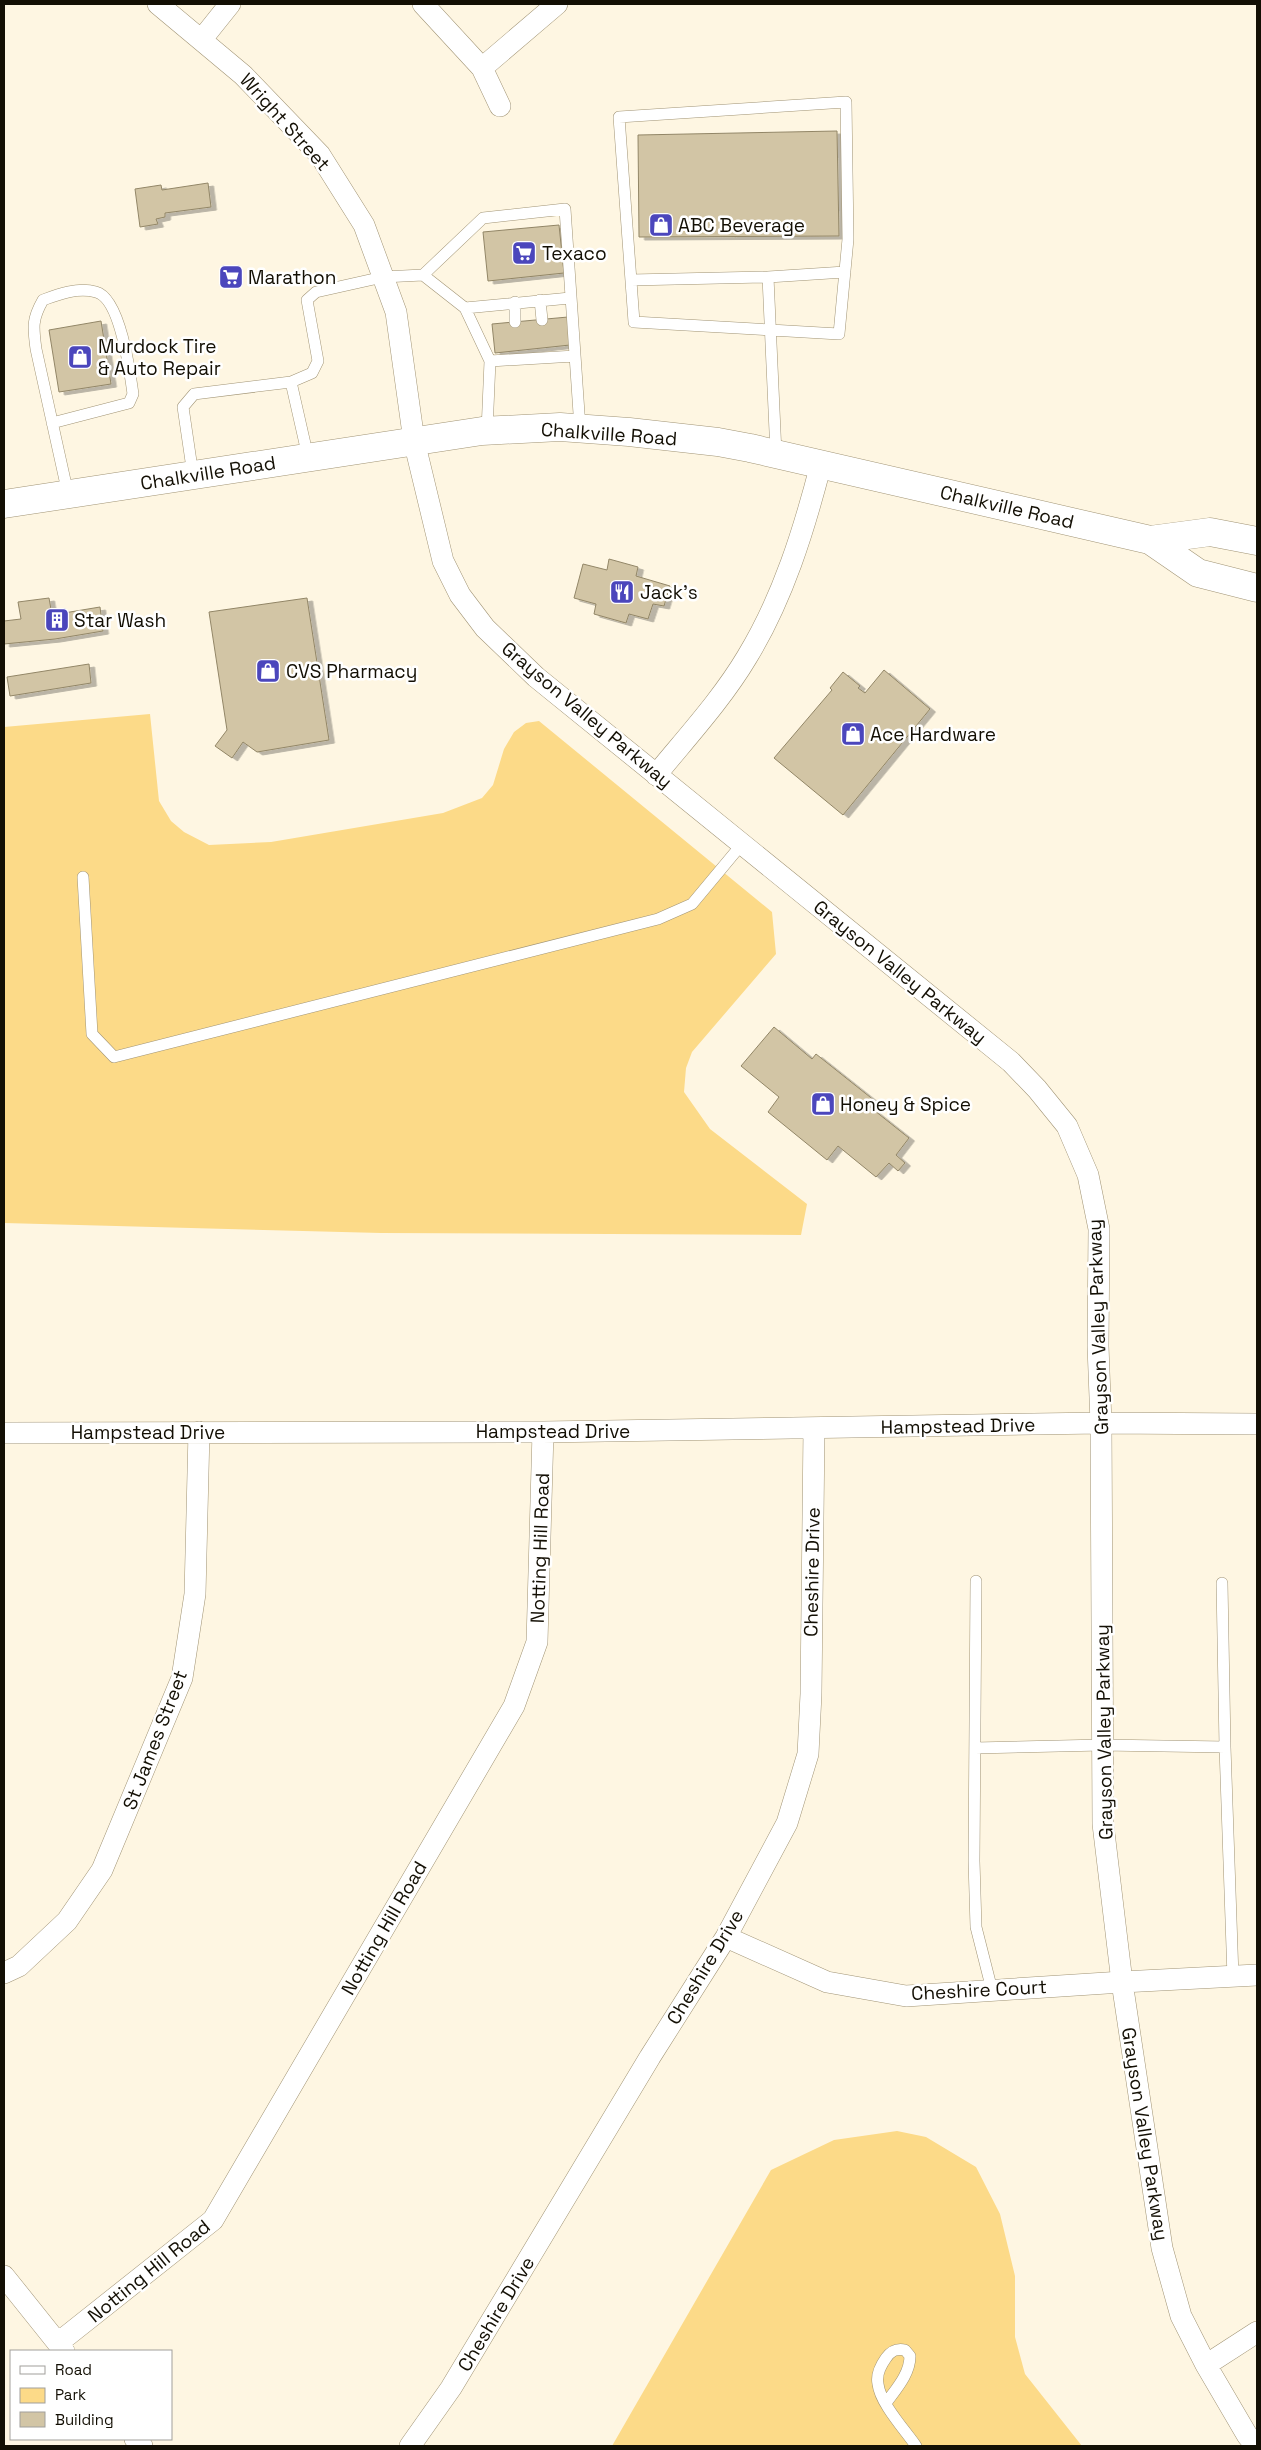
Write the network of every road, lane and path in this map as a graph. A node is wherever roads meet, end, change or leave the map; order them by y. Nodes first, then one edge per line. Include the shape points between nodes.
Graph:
1 (158, 4) edge
2 (230, 4) edge
3 (423, 4) edge
4 (557, 4) edge
5 (202, 39) junction
6 (482, 68) junction
7 (500, 106) dead end
8 (845, 272) junction
9 (423, 274) junction
10 (383, 277) junction
11 (768, 277) junction
12 (631, 280) junction
13 (570, 298) junction
14 (540, 300) junction
15 (515, 302) junction
16 (465, 308) junction
17 (542, 320) dead end
18 (516, 322) dead end
19 (770, 330) junction
20 (575, 356) junction
21 (490, 361) junction
22 (291, 382) junction
23 (52, 423) junction
24 (580, 428) junction
25 (487, 431) junction
26 (414, 441) junction
27 (776, 454) junction
28 (308, 457) junction
29 (821, 464) junction
30 (193, 474) junction
31 (68, 494) junction
32 (4, 504) edge
33 (1150, 540) junction
34 (1257, 541) edge
35 (1257, 588) edge
36 (656, 774) junction
37 (742, 844) junction
38 (84, 877) dead end
39 (1101, 1423) junction
40 (1257, 1424) edge
41 (814, 1428) junction
42 (4, 1432) edge
43 (199, 1432) junction
44 (543, 1432) junction
45 (976, 1581) dead end
46 (1222, 1583) dead end
47 (1102, 1745) junction
48 (1225, 1746) junction
49 (975, 1748) junction
50 (726, 1937) junction
51 (4, 1973) edge
52 (1257, 1975) edge
53 (1233, 1978) junction
54 (1122, 1982) junction
55 (992, 1990) junction
56 (4, 2276) edge
57 (1257, 2332) edge
58 (61, 2347) edge
59 (1206, 2365) junction
60 (886, 2403) dead end
61 (410, 2446) edge
62 (916, 2446) edge
63 (1256, 2446) edge

1 - 5 street, Wright Street
2 - 5 street
3 - 6 street
4 - 6 street
5 - 10 street, Wright Street via 243,75 320,155 364,225
6 - 7 street
8 - 11 lane
8 - 12 lane via 848,238 846,102 619,117
8 - 19 lane via 839,334
9 - 10 lane
9 - 13 lane via 483,218 565,209
9 - 16 lane
10 - 22 lane via 316,292 307,300 318,361 312,373
10 - 26 street, Wright Street via 396,312
11 - 12 lane
11 - 19 lane
12 - 19 lane via 634,322
13 - 14 lane
13 - 20 lane
14 - 15 lane
14 - 17 lane
15 - 16 lane
15 - 18 lane
16 - 21 lane
19 - 27 lane
20 - 21 lane via 544,353
20 - 24 lane
21 - 25 lane
22 - 28 lane
22 - 30 lane via 194,394 183,407
23 - 23 lane via 36,349 34,314 43,300 60,293 98,292 116,315 133,394 129,403
23 - 31 lane
24 - 25 main road, Chalkville Road
24 - 27 main road, Chalkville Road via 718,442
25 - 26 main road, Chalkville Road
26 - 28 main road, Chalkville Road
26 - 36 street, Grayson Valley Parkway via 444,561 460,595 485,628 536,677
27 - 29 main road, Chalkville Road
28 - 30 main road, Chalkville Road
29 - 33 main road, Chalkville Road
29 - 36 street via 785,577 747,657
30 - 31 main road, Chalkville Road
31 - 32 main road, Chalkville Road
33 - 34 main road, Chalkville Road via 1210,532
33 - 35 main road, Chalkville Road via 1198,573
36 - 37 street, Grayson Valley Parkway
37 - 38 lane via 692,904 658,919 114,1057 92,1034
37 - 39 street, Grayson Valley Parkway via 1011,1062 1067,1126 1088,1175 1099,1229
39 - 40 street, Hampstead Drive
39 - 41 street, Hampstead Drive
39 - 47 street, Grayson Valley Parkway
41 - 44 street, Hampstead Drive
41 - 50 street, Cheshire Drive via 808,1754 787,1823
42 - 43 street, Hampstead Drive
43 - 44 street, Hampstead Drive
43 - 51 street, St James Street via 196,1594 182,1678 102,1870 67,1921 19,1966
44 - 58 street, Notting Hill Road via 537,1642 514,1706 214,2220
45 - 49 lane
46 - 48 lane
47 - 48 lane
47 - 49 lane
47 - 54 street, Grayson Valley Parkway via 1103,1824
48 - 53 lane
49 - 55 lane via 976,1927
50 - 55 street, Cheshire Court via 827,1982 906,1996
50 - 61 street, Cheshire Drive via 451,2388
52 - 53 street, Cheshire Court
53 - 54 street, Cheshire Court
54 - 55 street, Cheshire Court
54 - 59 street, Grayson Valley Parkway via 1162,2248 1182,2316
56 - 58 street
57 - 59 street
59 - 63 street, Grayson Valley Parkway
60 - 62 lane

